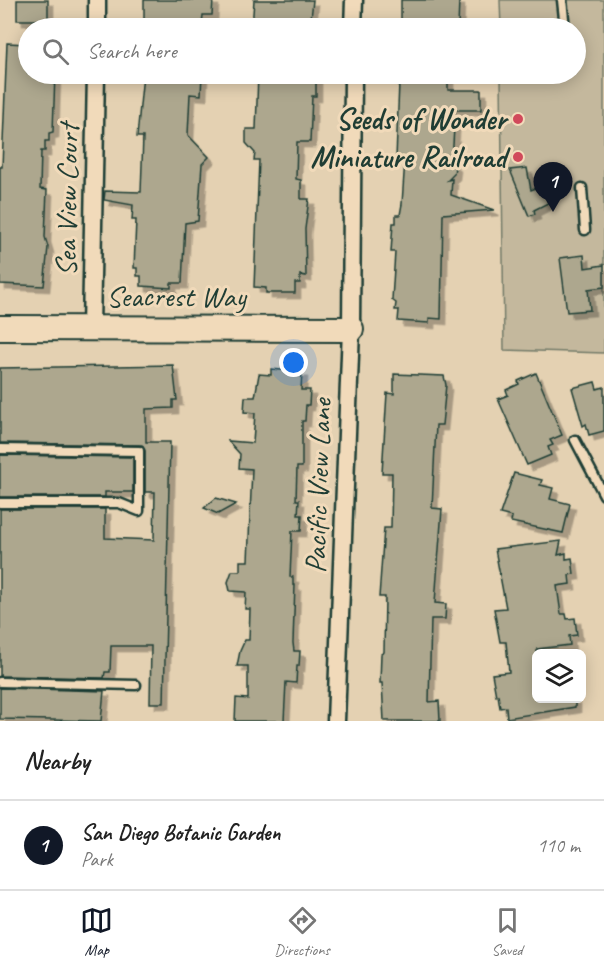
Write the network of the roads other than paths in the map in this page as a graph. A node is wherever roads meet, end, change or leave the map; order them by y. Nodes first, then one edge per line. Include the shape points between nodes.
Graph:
1 (97, 0) edge
2 (354, 0) edge
3 (562, 0) edge
4 (97, 18) edge
5 (353, 18) edge
6 (564, 18) edge
7 (96, 84) edge
8 (353, 84) edge
9 (582, 188) dead end
10 (585, 230) dead end
11 (0, 328) edge
12 (91, 328) junction
13 (351, 329) junction
14 (575, 440) dead end
15 (0, 449) edge
16 (604, 495) edge
17 (0, 502) edge
18 (0, 682) edge
19 (136, 686) dead end
20 (336, 721) edge

1 - 4 street
2 - 5 street
3 - 6 lane
7 - 12 street, Sea View Court
8 - 13 street, Pacific View Lane
9 - 10 lane
11 - 12 street, Seacrest Way
12 - 13 street, Seacrest Way
13 - 20 street, Pacific View Lane
14 - 16 lane
15 - 17 lane via 139,451 139,511 119,503
18 - 19 lane

